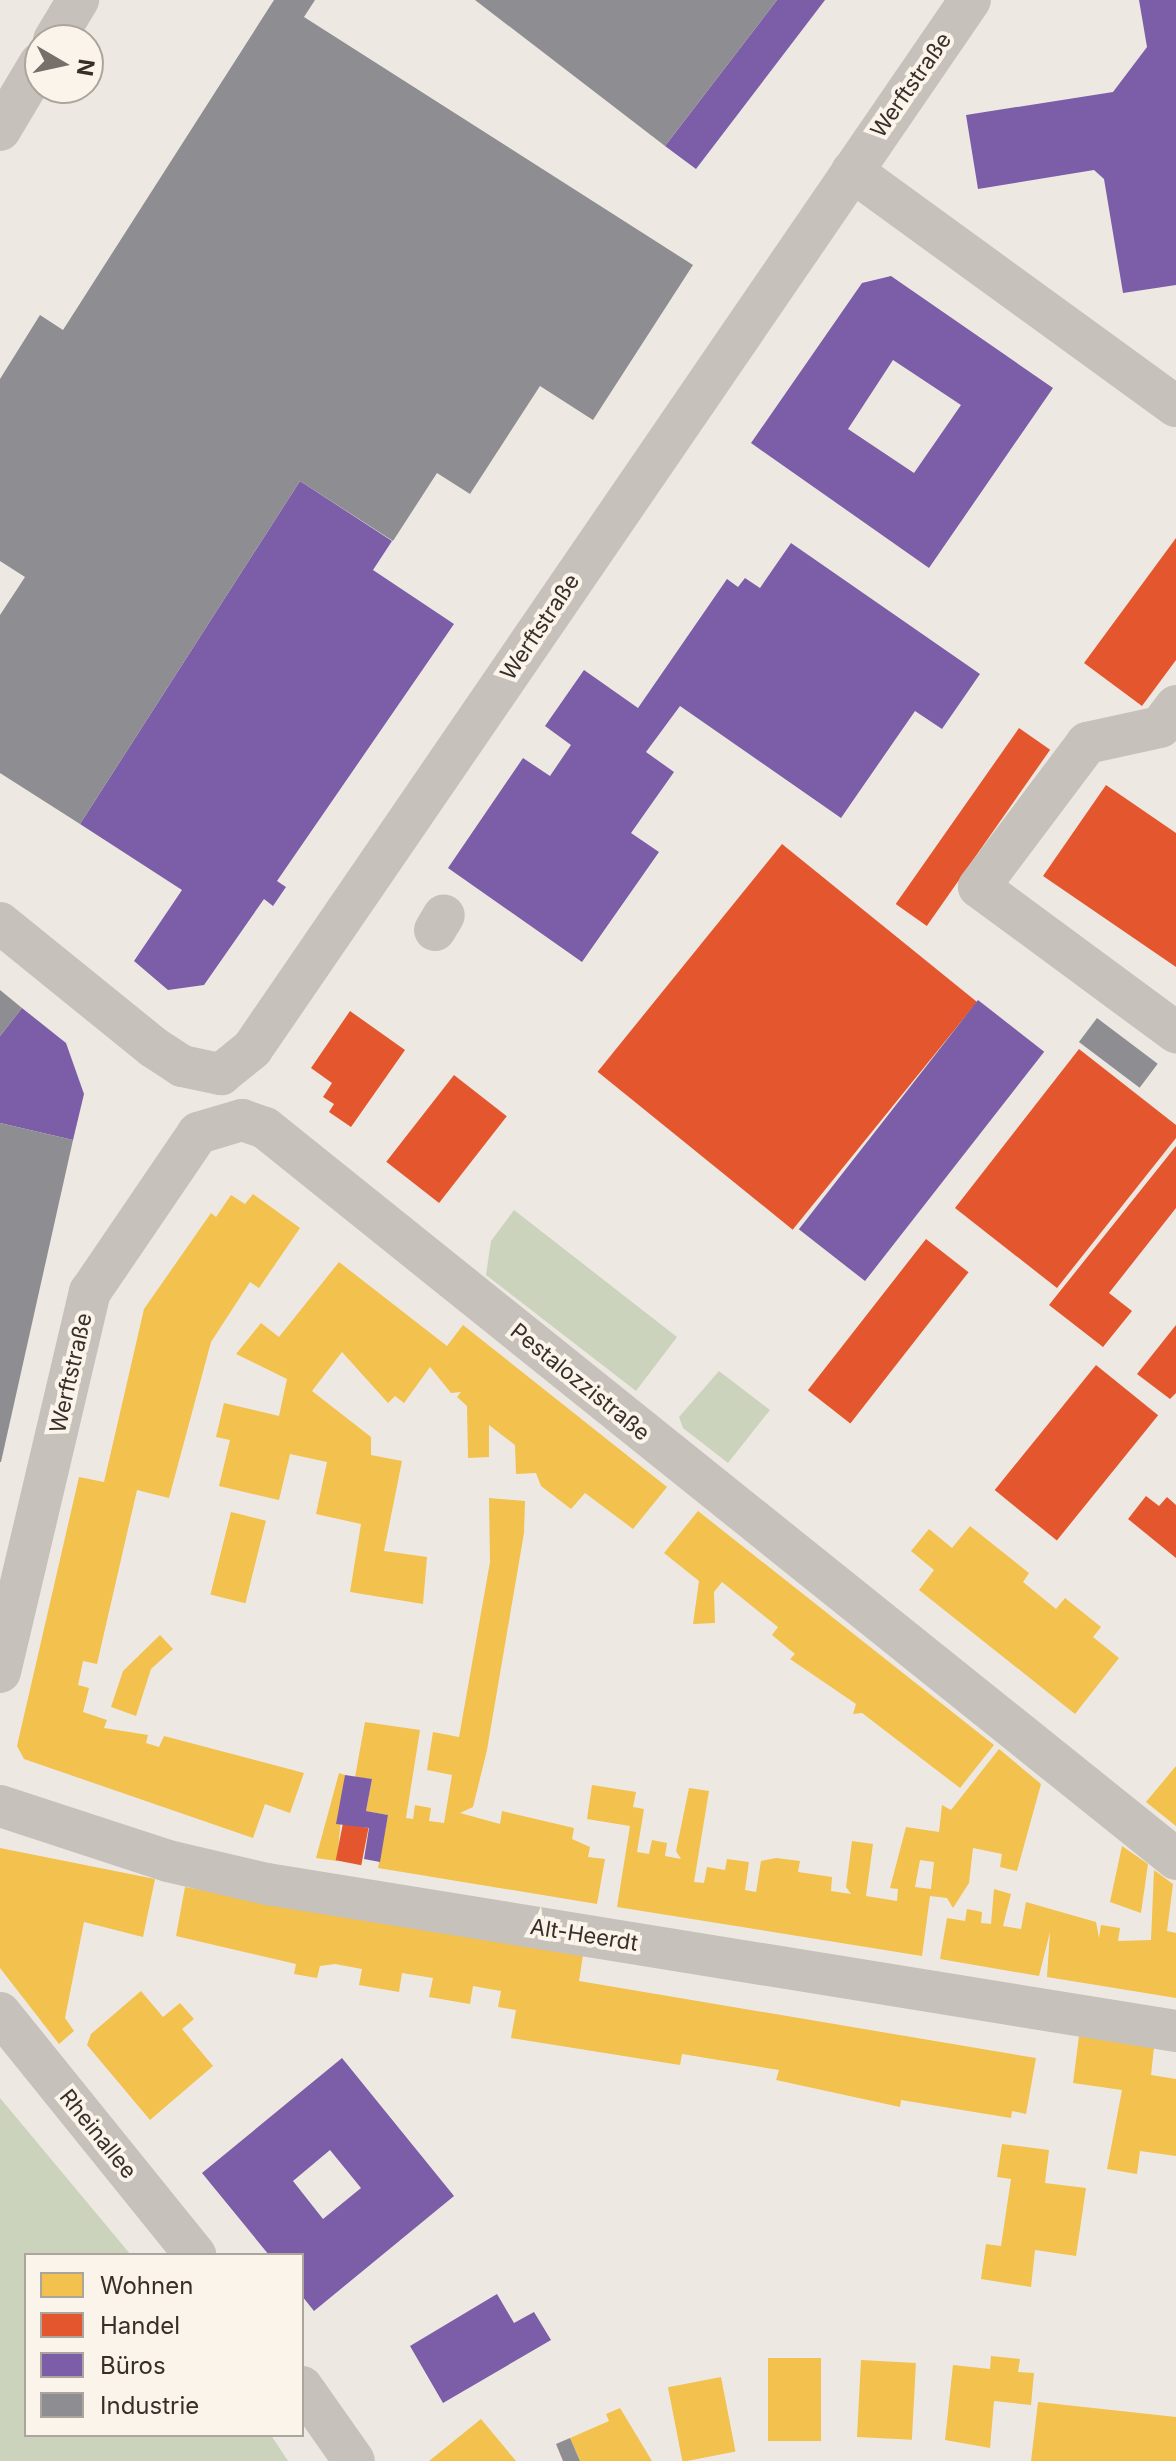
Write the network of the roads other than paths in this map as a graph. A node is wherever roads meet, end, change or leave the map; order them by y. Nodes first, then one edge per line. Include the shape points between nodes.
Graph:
1 (78, 0) edge
2 (970, 0) edge
3 (64, 24) edge
4 (24, 90) edge
5 (0, 130) edge
6 (852, 171) junction
7 (1176, 406) edge
8 (1176, 706) edge
9 (0, 923) edge
10 (1176, 1032) edge
11 (221, 1074) junction
12 (225, 1120) junction
13 (0, 1672) edge
14 (0, 1806) edge
15 (1176, 1859) edge
16 (0, 2013) edge
17 (1176, 2031) edge
18 (193, 2253) edge
19 (304, 2390) edge
20 (354, 2461) edge

1 - 3 street
2 - 6 street, Werftstraße
4 - 5 street
6 - 7 street
6 - 11 street, Werftstraße via 252,1049
8 - 10 street via 1160,727 1087,743 979,887
9 - 11 street via 153,1047 182,1066
11 - 12 street
12 - 13 street, Werftstraße via 198,1133 90,1292
12 - 15 street, Pestalozzistraße via 265,1128
14 - 17 street, Alt-Heerdt via 168,1861 267,1884
16 - 18 street, Rheinallee
19 - 20 street

